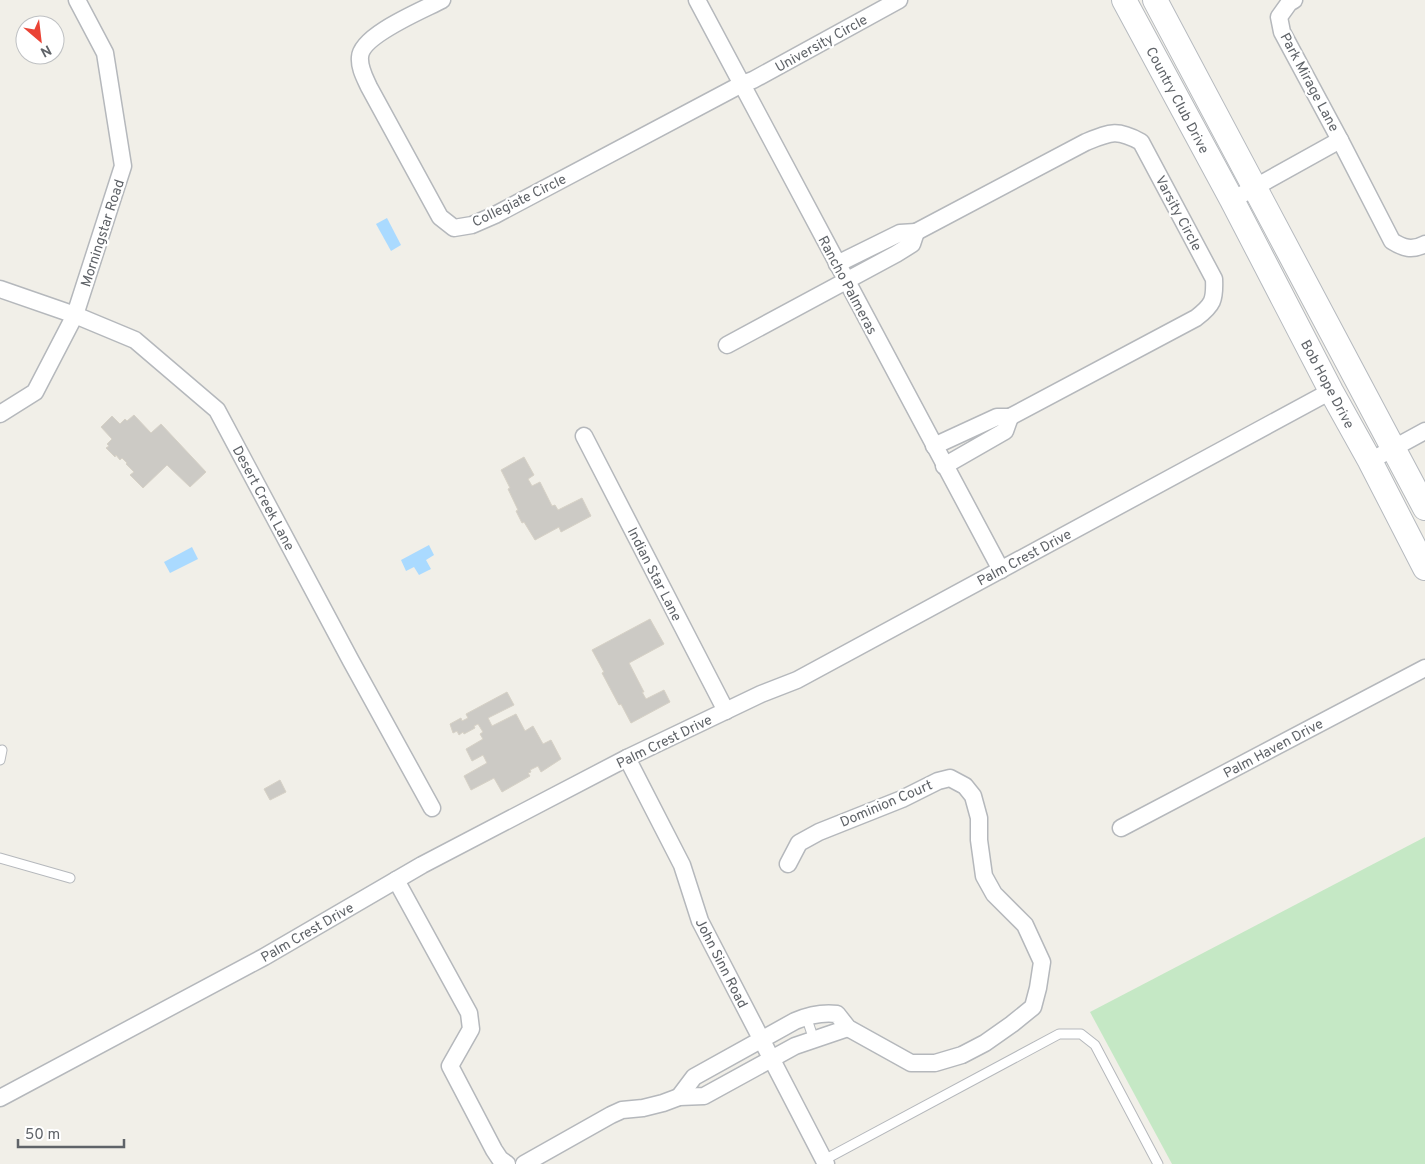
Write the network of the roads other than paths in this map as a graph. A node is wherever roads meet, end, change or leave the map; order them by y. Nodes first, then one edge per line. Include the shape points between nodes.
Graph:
1 (77, 0) edge
2 (442, 0) edge
3 (697, 0) edge
4 (899, 0) edge
5 (1124, 0) edge
6 (1155, 0) edge
7 (1294, 0) edge
8 (742, 84) junction
9 (1340, 140) junction
10 (1255, 188) junction
11 (1232, 200) junction
12 (916, 232) junction
13 (882, 242) junction
14 (1425, 244) edge
15 (890, 257) junction
16 (837, 264) junction
17 (846, 281) junction
18 (0, 289) edge
19 (75, 316) junction
20 (727, 344) dead end
21 (1331, 391) junction
22 (0, 414) edge
23 (1010, 418) junction
24 (979, 426) junction
25 (1425, 431) edge
26 (584, 436) dead end
27 (987, 441) junction
28 (934, 446) junction
29 (1393, 448) junction
30 (1370, 461) junction
31 (944, 466) junction
32 (1425, 508) edge
33 (1425, 568) edge
34 (1000, 570) junction
35 (1425, 668) edge
36 (726, 711) junction
37 (2, 750) dead end
38 (627, 758) junction
39 (0, 760) edge
40 (432, 808) dead end
41 (1121, 828) dead end
42 (0, 858) edge
43 (788, 864) dead end
44 (70, 878) dead end
45 (396, 880) junction
46 (806, 1016) junction
47 (848, 1028) junction
48 (761, 1040) junction
49 (814, 1040) junction
50 (772, 1060) junction
51 (713, 1079) junction
52 (0, 1098) edge
53 (825, 1162) edge
54 (507, 1164) edge
55 (524, 1164) edge
56 (1158, 1164) edge

1 - 19 street, Morningstar Road via 105,53 123,166
2 - 8 street, Collegiate Circle via 375,35 359,56 370,87 440,217 454,228 472,225 495,215
3 - 8 street, Rancho Palmeras
4 - 8 street, University Circle
5 - 11 main road, Country Club Drive
6 - 10 main road, Country Club Drive
7 - 9 street, Park Mirage Lane via 1279,17 1282,32
8 - 16 street, Rancho Palmeras
9 - 10 street, Park Mirage Lane
9 - 14 street, Park Mirage Lane via 1392,241 1404,248 1418,248
10 - 11 street, Park Mirage Lane
10 - 29 main road, Bob Hope Drive
11 - 21 main road, Bob Hope Drive
12 - 13 street, Varsity Circle via 900,233
12 - 15 street, Varsity Circle via 912,244
12 - 23 street, Varsity Circle via 1086,142 1108,134 1124,133 1141,142 1214,279 1215,295 1208,309 1196,318
13 - 15 street
13 - 16 street, Varsity Circle
15 - 17 street, Varsity Circle
16 - 17 street, Rancho Palmeras
17 - 20 street, Varsity Circle
17 - 28 street, Rancho Palmeras
18 - 19 street, Desert Creek Lane
19 - 22 street, Morningstar Road via 36,392
19 - 40 street, Desert Creek Lane via 135,340 217,410
21 - 30 main road, Bob Hope Drive
21 - 34 street, Palm Crest Drive
23 - 24 street, Varsity Circle via 997,417
23 - 27 street, Varsity Circle via 1005,431
24 - 27 street
24 - 28 street, Varsity Circle
25 - 29 street
26 - 36 street, Indian Star Lane
27 - 31 street, Varsity Circle
28 - 31 street, Rancho Palmeras
29 - 30 street
29 - 32 main road, Bob Hope Drive
30 - 33 main road, Bob Hope Drive
31 - 34 street, Rancho Palmeras
34 - 36 street, Palm Crest Drive via 797,680
35 - 41 street, Palm Haven Drive
36 - 38 street, Palm Crest Drive
37 - 39 lane
38 - 45 street, Palm Crest Drive
38 - 48 street, John Sinn Road via 682,865 700,921
42 - 44 lane
43 - 47 street, Dominion Court via 798,843 950,778 965,786 973,796 979,818 984,876 994,894 1024,925 1042,962 1033,1006 985,1043 962,1055 935,1063 911,1063
45 - 52 street, Palm Crest Drive via 264,957
45 - 54 street via 469,1013 471,1029 450,1066 494,1150
46 - 47 street, Dominion Court via 837,1014
46 - 48 street, Dominion Court
46 - 49 lane
47 - 49 street
48 - 50 street, John Sinn Road
48 - 51 street, Dominion Court
49 - 50 street via 795,1046
50 - 51 street
50 - 53 street, John Sinn Road
51 - 55 street via 694,1077 680,1097 610,1115
53 - 56 lane via 1059,1034 1081,1034 1095,1045

